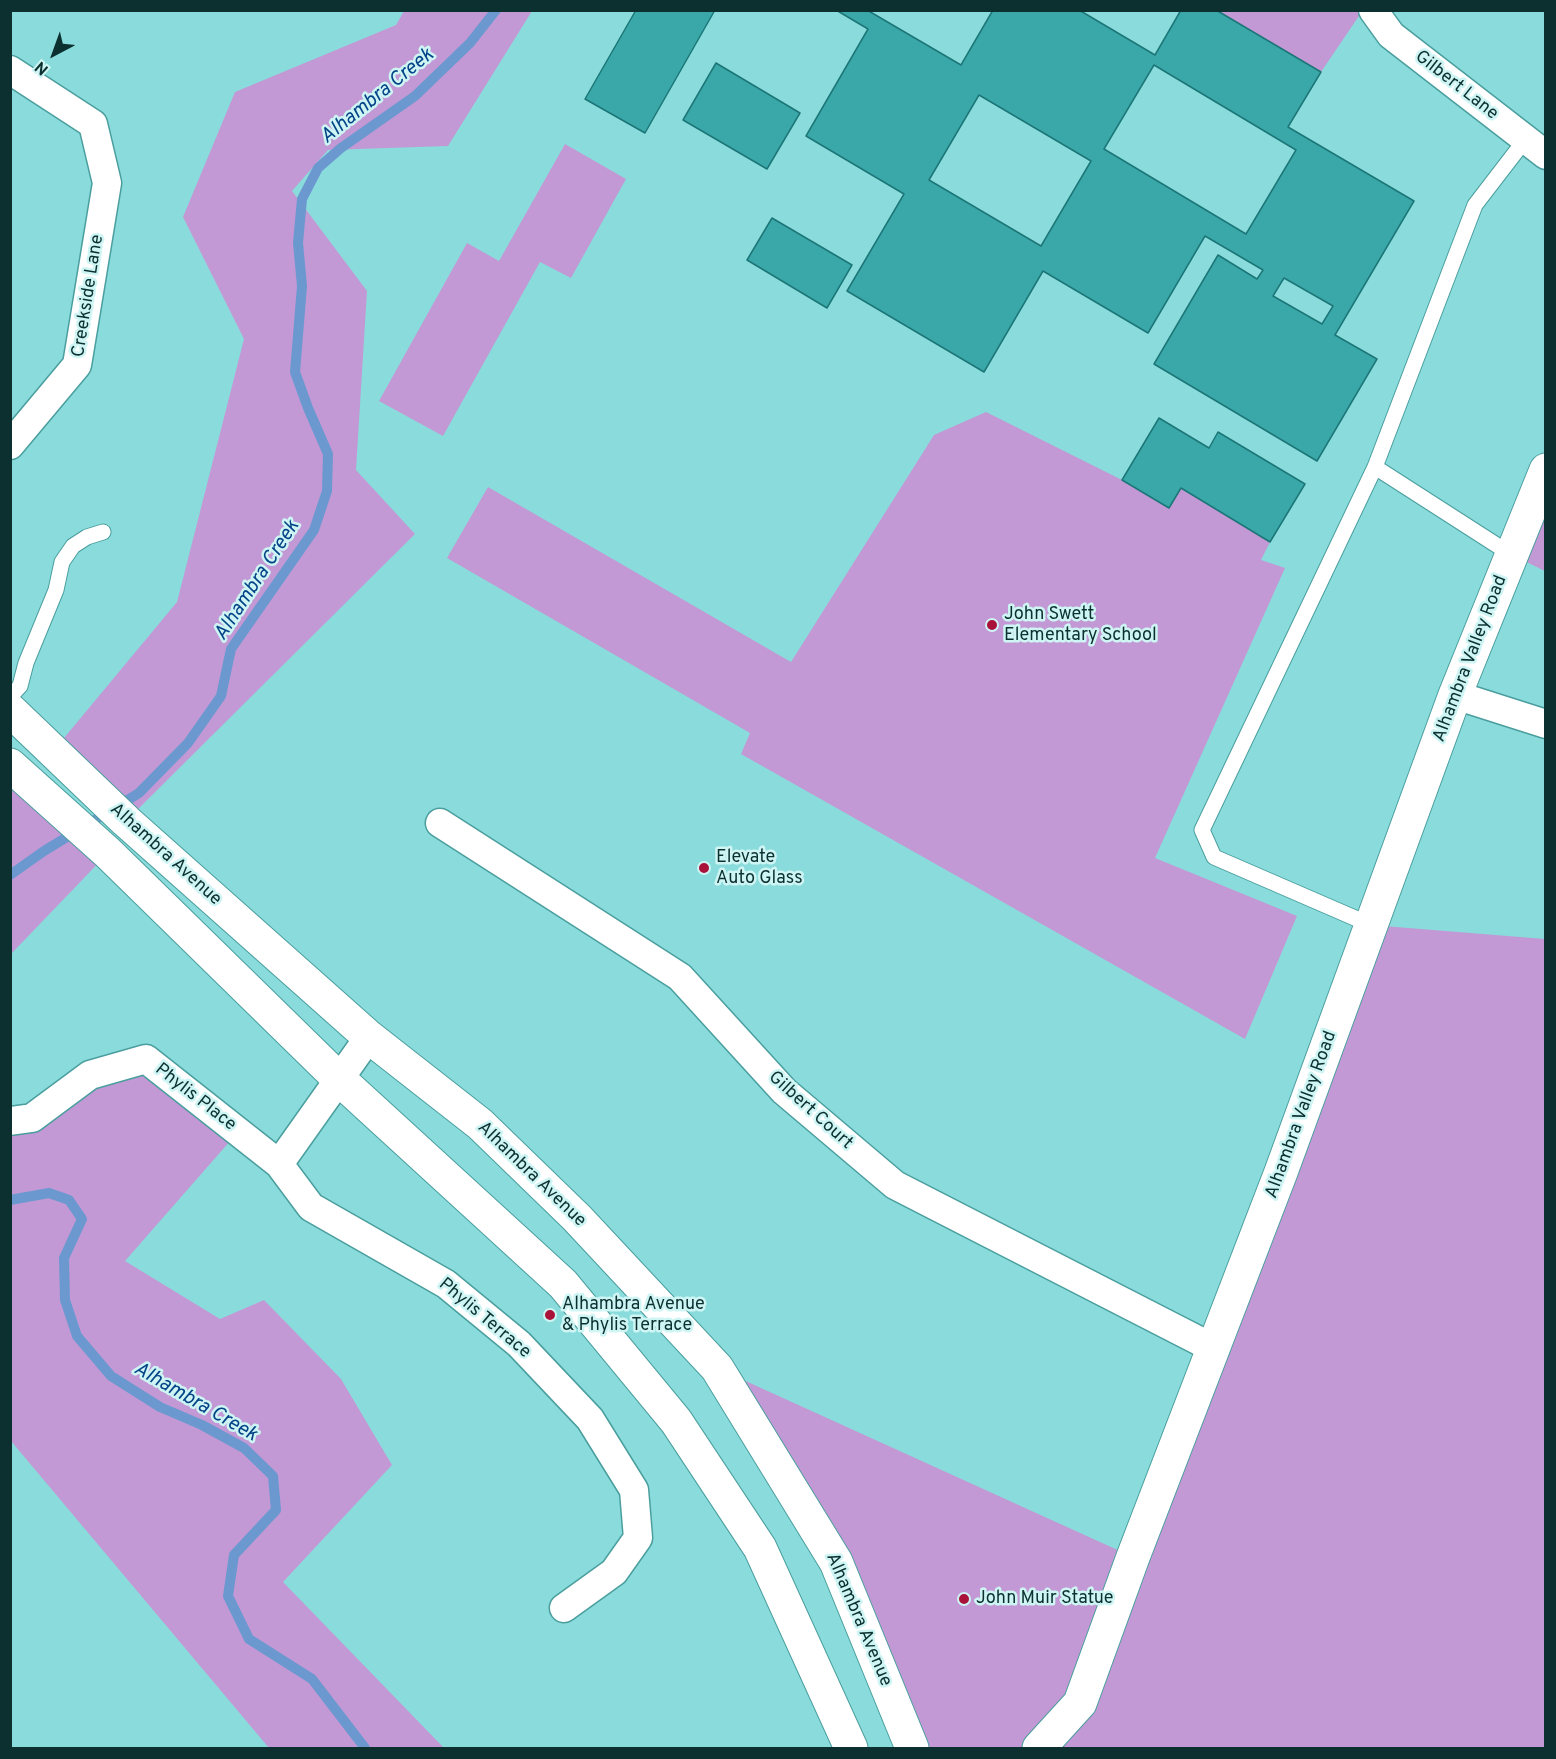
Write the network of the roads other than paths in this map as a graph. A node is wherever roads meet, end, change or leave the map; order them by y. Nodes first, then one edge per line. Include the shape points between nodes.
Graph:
1 (1373, 10) edge
2 (10, 70) edge
3 (1535, 148) edge
4 (10, 445) edge
5 (1375, 467) junction
6 (1545, 470) edge
7 (103, 532) dead end
8 (1512, 555) junction
9 (1455, 695) junction
10 (10, 697) edge
11 (10, 710) edge
12 (1545, 724) edge
13 (16, 770) edge
14 (440, 823) dead end
15 (1371, 924) junction
16 (369, 1037) junction
17 (339, 1079) junction
18 (10, 1121) edge
19 (279, 1164) junction
20 (1215, 1349) junction
21 (564, 1608) dead end
22 (851, 1749) edge
23 (912, 1749) edge
24 (1040, 1749) edge

1 - 3 street, Gilbert Lane via 1391,35
2 - 4 street, Creekside Lane via 93,124 107,183 77,365
3 - 5 lane via 1474,205
5 - 8 lane
5 - 15 lane via 1202,830 1214,857
6 - 8 main road, Alhambra Valley Road
7 - 10 lane via 73,546 62,561 56,590 20,686
8 - 9 main road, Alhambra Valley Road
9 - 12 street
9 - 15 main road, Alhambra Valley Road
11 - 16 main road, Alhambra Avenue via 126,821
13 - 17 main road, Alhambra Avenue via 108,853
14 - 20 street, Gilbert Court via 680,977 784,1091 895,1185
15 - 20 main road, Alhambra Valley Road
16 - 17 street
16 - 23 main road, Alhambra Avenue via 480,1124 577,1218 717,1368 836,1562
17 - 19 street
17 - 22 main road, Alhambra Avenue via 563,1284 676,1421 760,1548
18 - 19 street, Phylis Place via 32,1118 90,1075 146,1059
19 - 21 street, Phylis Terrace via 311,1207 446,1284 510,1337 590,1419 634,1490 638,1538 614,1572
20 - 24 main road, Alhambra Valley Road via 1080,1703

